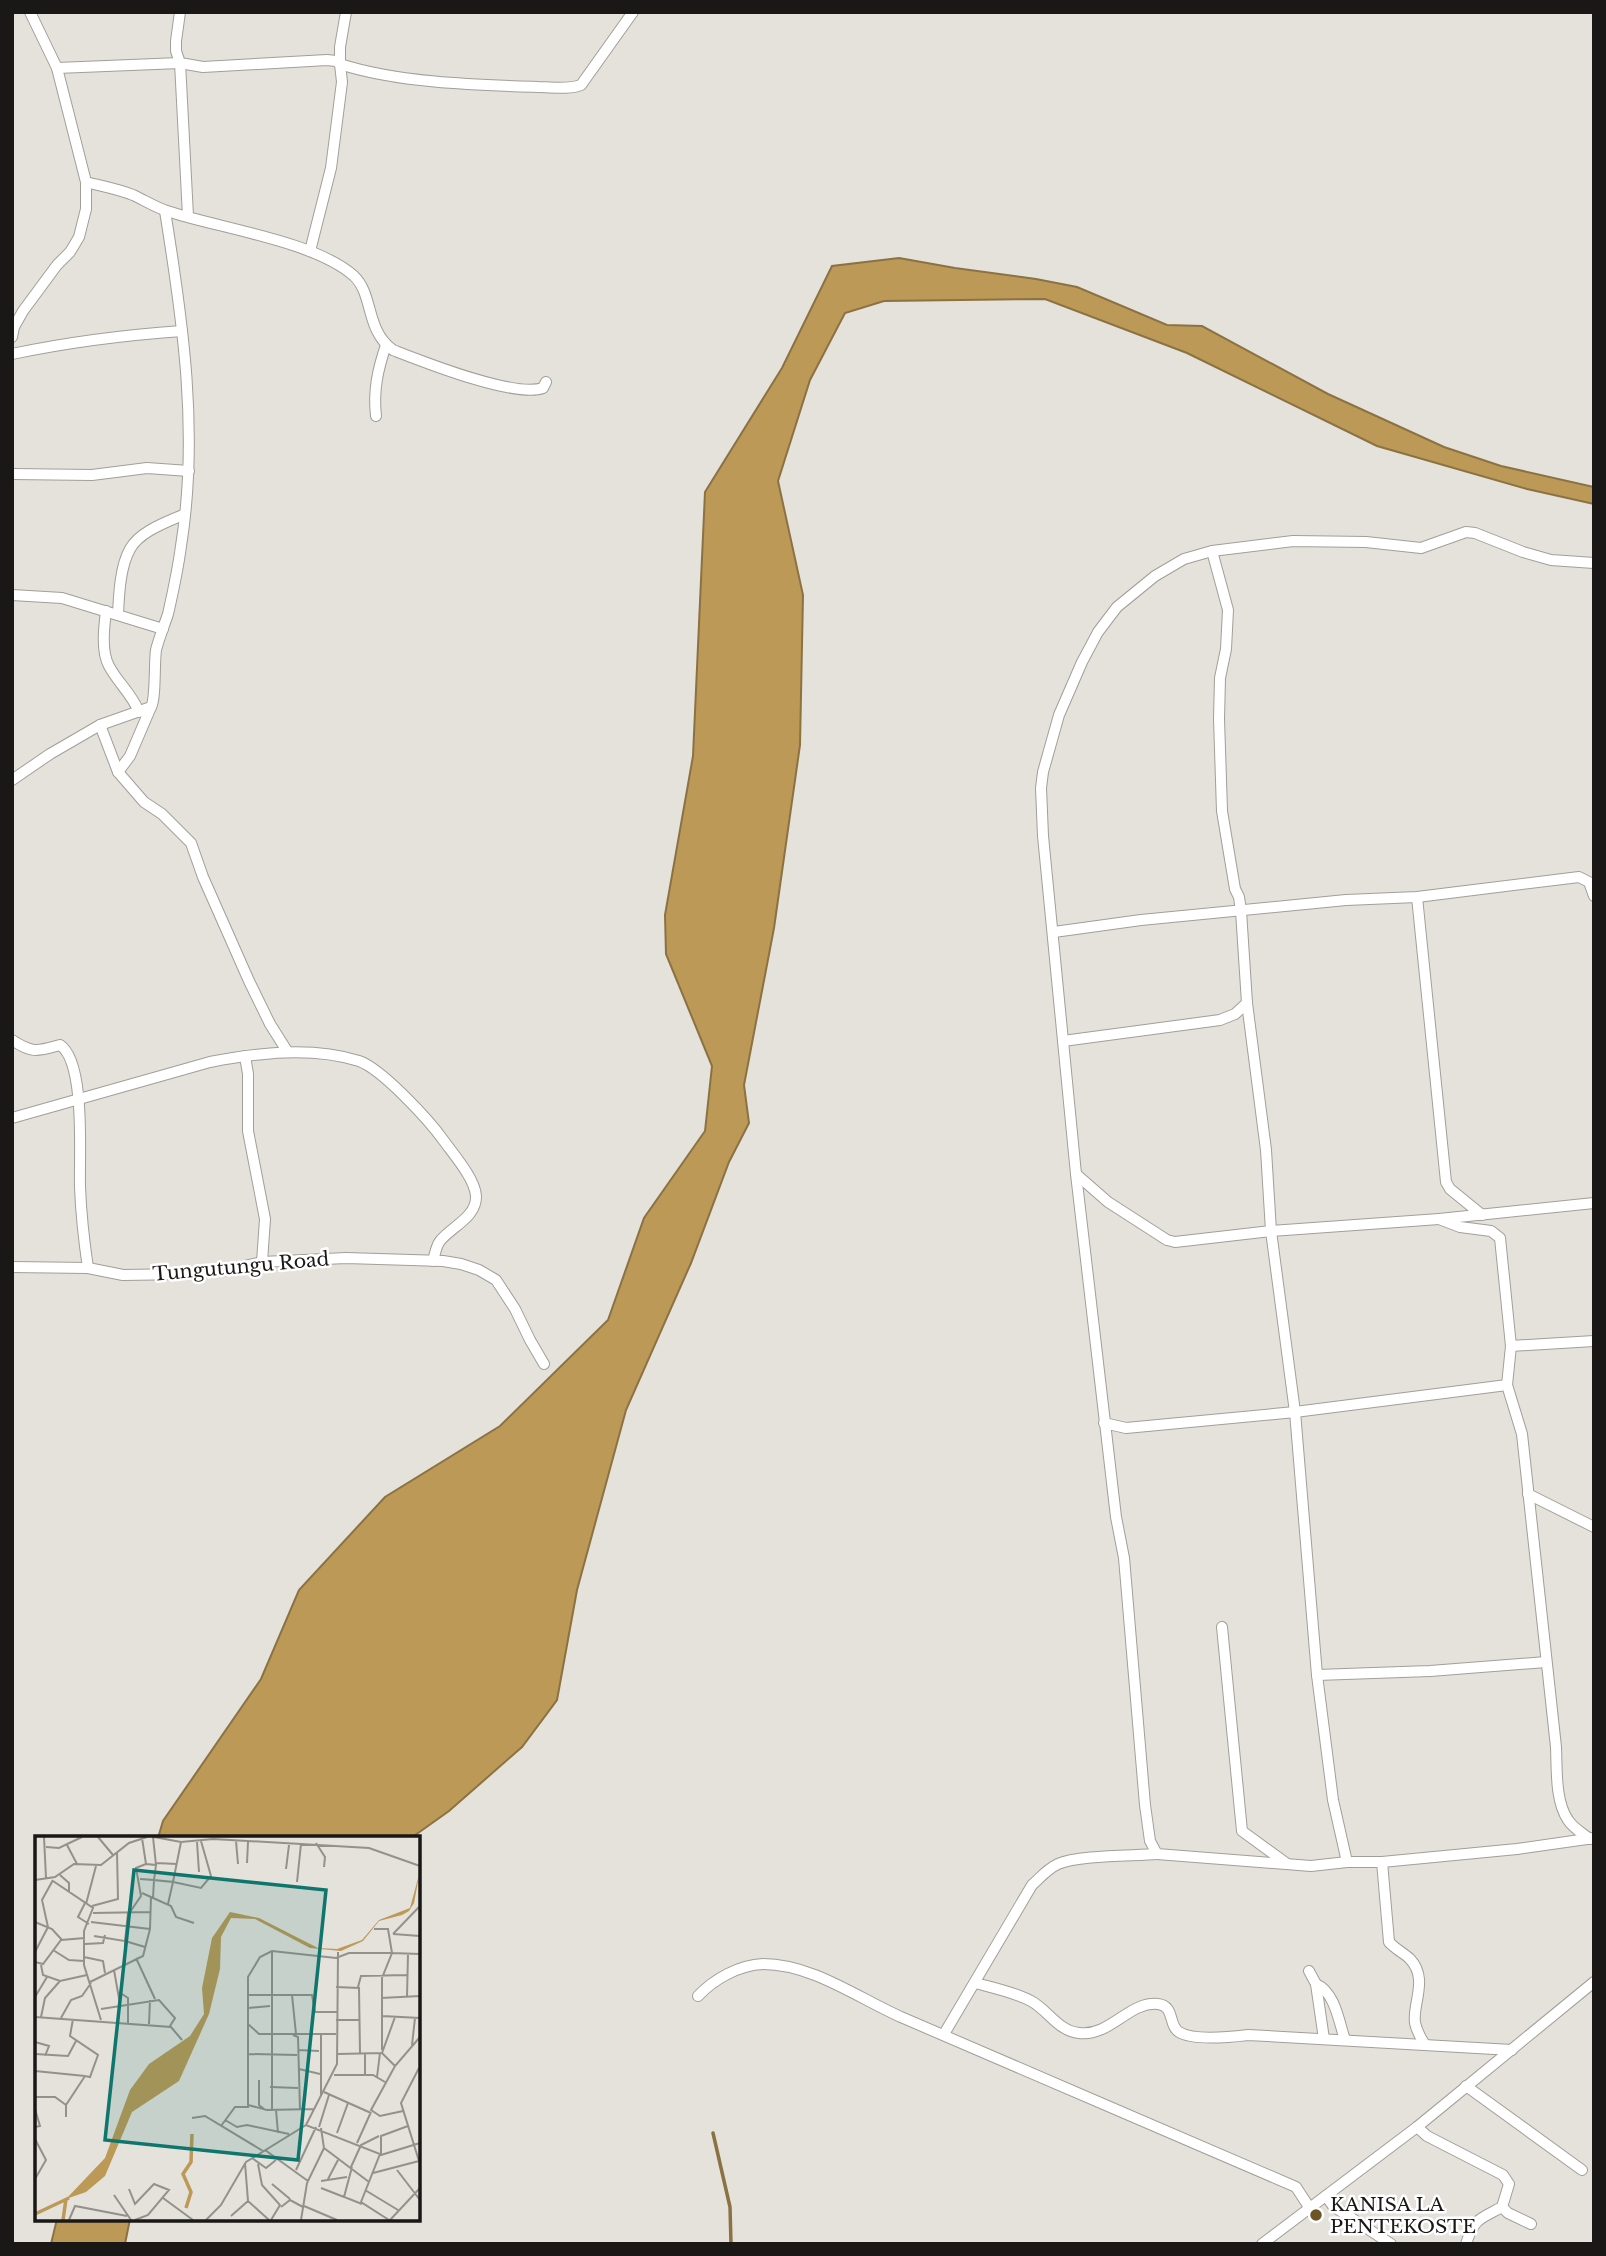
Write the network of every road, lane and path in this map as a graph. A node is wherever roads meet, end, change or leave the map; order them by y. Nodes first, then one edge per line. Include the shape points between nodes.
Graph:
1 (30, 12) edge
2 (180, 12) edge
3 (346, 12) edge
4 (633, 12) edge
5 (180, 63) junction
6 (340, 64) junction
7 (57, 68) junction
8 (86, 182) junction
9 (165, 211) junction
10 (188, 216) junction
11 (310, 251) junction
12 (182, 331) junction
13 (12, 337) edge
14 (386, 345) junction
15 (12, 354) edge
16 (546, 382) dead end
17 (376, 415) dead end
18 (189, 471) junction
19 (12, 474) edge
20 (185, 514) junction
21 (1212, 551) junction
22 (1594, 563) edge
23 (12, 595) edge
24 (106, 611) junction
25 (118, 614) junction
26 (163, 629) junction
27 (151, 707) junction
28 (139, 712) junction
29 (100, 725) junction
30 (118, 772) junction
31 (12, 780) edge
32 (1417, 897) junction
33 (1594, 897) edge
34 (1241, 911) junction
35 (1054, 932) junction
36 (1247, 1003) junction
37 (12, 1040) edge
38 (1063, 1041) junction
39 (288, 1051) junction
40 (245, 1056) junction
41 (79, 1100) junction
42 (12, 1118) edge
43 (1076, 1174) junction
44 (1594, 1203) edge
45 (1482, 1215) junction
46 (1439, 1219) junction
47 (1271, 1231) junction
48 (433, 1261) junction
49 (262, 1262) junction
50 (12, 1267) edge
51 (88, 1268) junction
52 (1594, 1341) edge
53 (1511, 1346) junction
54 (544, 1364) dead end
55 (1507, 1385) junction
56 (1295, 1412) junction
57 (1104, 1423) junction
58 (1528, 1494) junction
59 (1594, 1527) edge
60 (1222, 1627) dead end
61 (1546, 1662) junction
62 (1317, 1675) junction
63 (1592, 1839) edge
64 (1157, 1854) junction
65 (1382, 1861) junction
66 (1347, 1862) junction
67 (1288, 1864) junction
68 (1309, 1971) dead end
69 (1594, 1982) edge
70 (975, 1983) junction
71 (1316, 1984) junction
72 (698, 1996) dead end
73 (944, 2034) junction
74 (1324, 2039) junction
75 (1345, 2040) junction
76 (1424, 2043) junction
77 (1512, 2049) junction
78 (1466, 2086) junction
79 (1417, 2127) junction
80 (1582, 2170) dead end
81 (1326, 2196) junction
82 (1309, 2207) junction
83 (1502, 2207) junction
84 (1531, 2224) dead end
85 (1262, 2244) edge
86 (1391, 2244) edge
87 (1466, 2244) edge

1 - 7 street
2 - 5 street via 176,41
3 - 6 street
4 - 6 street via 578,87 471,84 394,76
5 - 6 street via 203,67 327,60
5 - 7 street
5 - 10 street
6 - 11 street via 342,82 331,168
7 - 8 street
8 - 9 street via 131,194
8 - 13 street via 79,237 23,311
9 - 10 street
9 - 12 street
10 - 11 street
11 - 14 street via 354,276
12 - 15 street via 69,342
12 - 18 street
14 - 16 street via 505,387 537,390
14 - 17 street via 376,382
18 - 19 street via 148,468 92,475
18 - 20 street
20 - 25 street via 160,525 130,548
20 - 26 street
21 - 22 street via 1293,541 1421,548 1465,532 1538,557
21 - 34 street via 1228,610 1220,678 1222,807
21 - 35 street via 1184,559 1155,576 1117,607 1093,642 1059,715 1041,788
23 - 24 street via 62,598
24 - 25 street
24 - 28 street via 107,664
25 - 26 street
26 - 27 street
27 - 28 street
27 - 30 street
28 - 29 street
29 - 30 street
29 - 31 street
30 - 39 street via 191,843 249,981
32 - 33 street via 1579,877 1589,882
32 - 34 street
32 - 45 street via 1446,1182
34 - 35 street
34 - 36 street
35 - 38 street
36 - 38 street via 1220,1020
36 - 47 street via 1266,1150
37 - 41 street via 34,1051 65,1048
38 - 43 street
39 - 40 street
39 - 48 street via 348,1059 371,1068 434,1127 465,1170 475,1205 440,1241
40 - 41 street
40 - 49 street via 248,1131 265,1219
41 - 42 street
41 - 51 street
43 - 47 street via 1167,1240
43 - 57 street
44 - 45 street
45 - 46 street
46 - 47 street
46 - 53 street via 1491,1231 1500,1238
47 - 56 street
48 - 49 street, Tungutungu Road via 345,1258
48 - 54 street, Tungutungu Road via 461,1264 496,1280
49 - 51 street, Tungutungu Road via 186,1274 123,1275
50 - 51 street, Tungutungu Road
52 - 53 street
53 - 55 street
55 - 56 street
55 - 58 street via 1522,1434
56 - 57 street via 1126,1428
56 - 62 street
57 - 64 street via 1124,1558 1145,1805 1150,1841
58 - 59 street
58 - 61 street
60 - 67 street via 1241,1831
61 - 62 street
61 - 63 street via 1563,1812
62 - 66 street via 1333,1800
63 - 65 street
64 - 67 street
64 - 70 street via 1078,1860 1046,1871 1032,1885
65 - 66 street
65 - 76 street via 1389,1942 1411,1960 1419,1976 1415,2020
66 - 67 street
68 - 71 street
69 - 77 street
70 - 73 street
70 - 74 street via 1033,2002 1059,2025 1078,2034 1107,2028 1130,2011 1156,2004 1170,2012 1179,2032 1192,2036
71 - 74 street
71 - 75 street via 1330,1995
72 - 73 street via 710,1983 764,1964 824,1979
73 - 82 street via 1296,2187
74 - 75 street
75 - 76 street
76 - 77 street
77 - 78 street
78 - 79 street
78 - 80 street
79 - 81 street
79 - 83 street via 1503,2175 1509,2185
81 - 82 street
81 - 86 street via 1333,2206
82 - 85 street
83 - 84 street
83 - 87 street via 1476,2221

